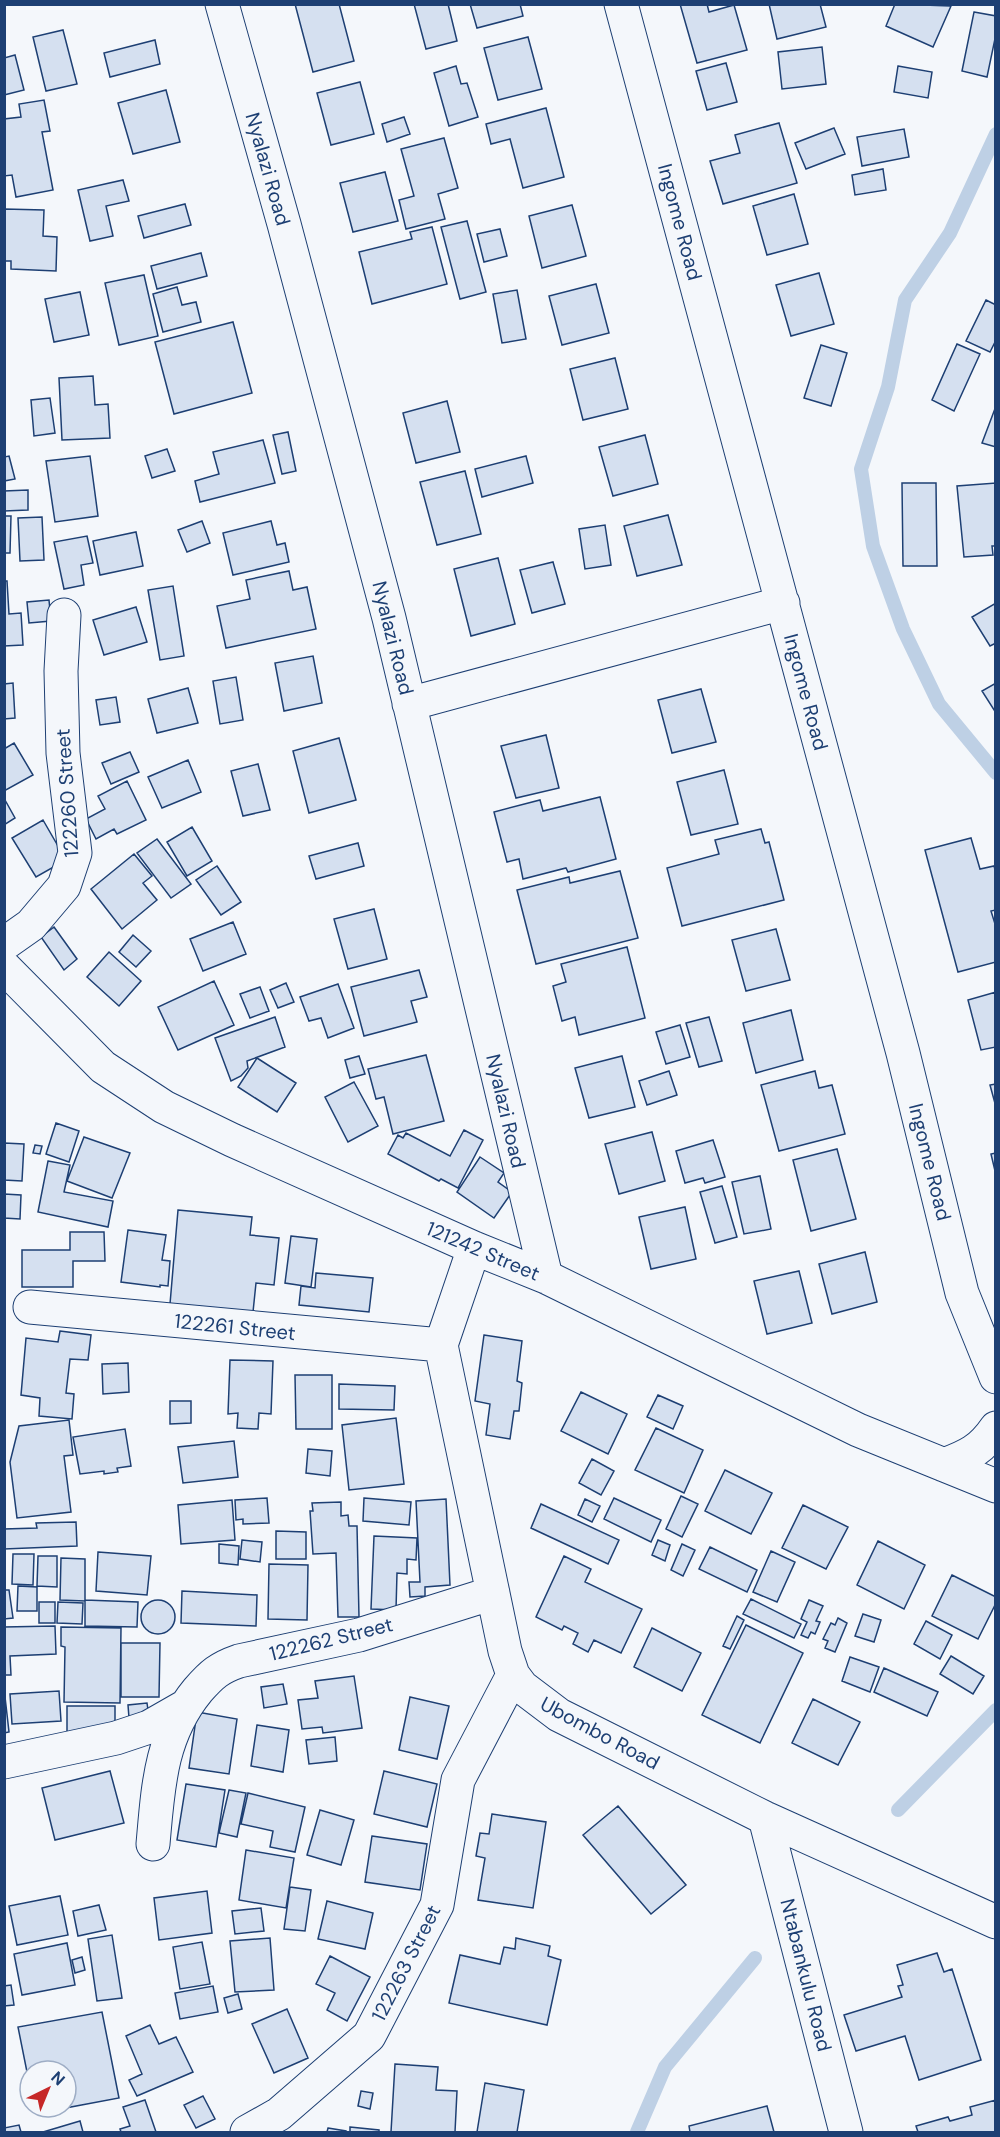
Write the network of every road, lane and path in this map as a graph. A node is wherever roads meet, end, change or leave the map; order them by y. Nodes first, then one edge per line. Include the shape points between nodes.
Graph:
1 (222, 4) edge
2 (621, 4) edge
3 (783, 603) junction
4 (64, 615) dead end
5 (409, 704) junction
6 (4, 944) edge
7 (4, 967) edge
8 (474, 1248) junction
9 (546, 1277) junction
10 (30, 1307) dead end
11 (441, 1345) junction
12 (996, 1377) edge
13 (996, 1428) edge
14 (944, 1465) junction
15 (996, 1486) edge
16 (493, 1593) junction
17 (513, 1675) junction
18 (184, 1707) junction
19 (4, 1762) edge
20 (765, 1818) junction
21 (153, 1844) dead end
22 (996, 1922) edge
23 (247, 2133) edge
24 (846, 2133) edge

1 - 5 street, Nyalazi Road via 284,224
2 - 3 street, Ingome Road
3 - 5 street
3 - 12 street, Ingome Road via 903,1053 962,1293
4 - 6 street, 122260 Street via 63,753 75,853 64,886 31,925
5 - 9 street, Nyalazi Road
7 - 8 street, 121242 Street via 103,1066 164,1107
8 - 9 street, 121242 Street
8 - 11 street
9 - 14 street, 121242 Street via 858,1430
10 - 11 street, 122261 Street
11 - 16 street, Ubombo Road
13 - 14 street via 986,1443 968,1456
14 - 15 street, 121242 Street
16 - 17 street, Ubombo Road
16 - 18 street, 122262 Street via 359,1635 221,1667
17 - 20 street, Ubombo Road via 522,1687 559,1715
17 - 23 street, 122263 Street via 458,1780 437,1905 369,2036 279,2114
18 - 19 street, 122262 Street via 149,1727 116,1738
18 - 21 street, 122262 Street via 164,1754
20 - 22 street, Ubombo Road
20 - 24 street, Ntabankulu Road

